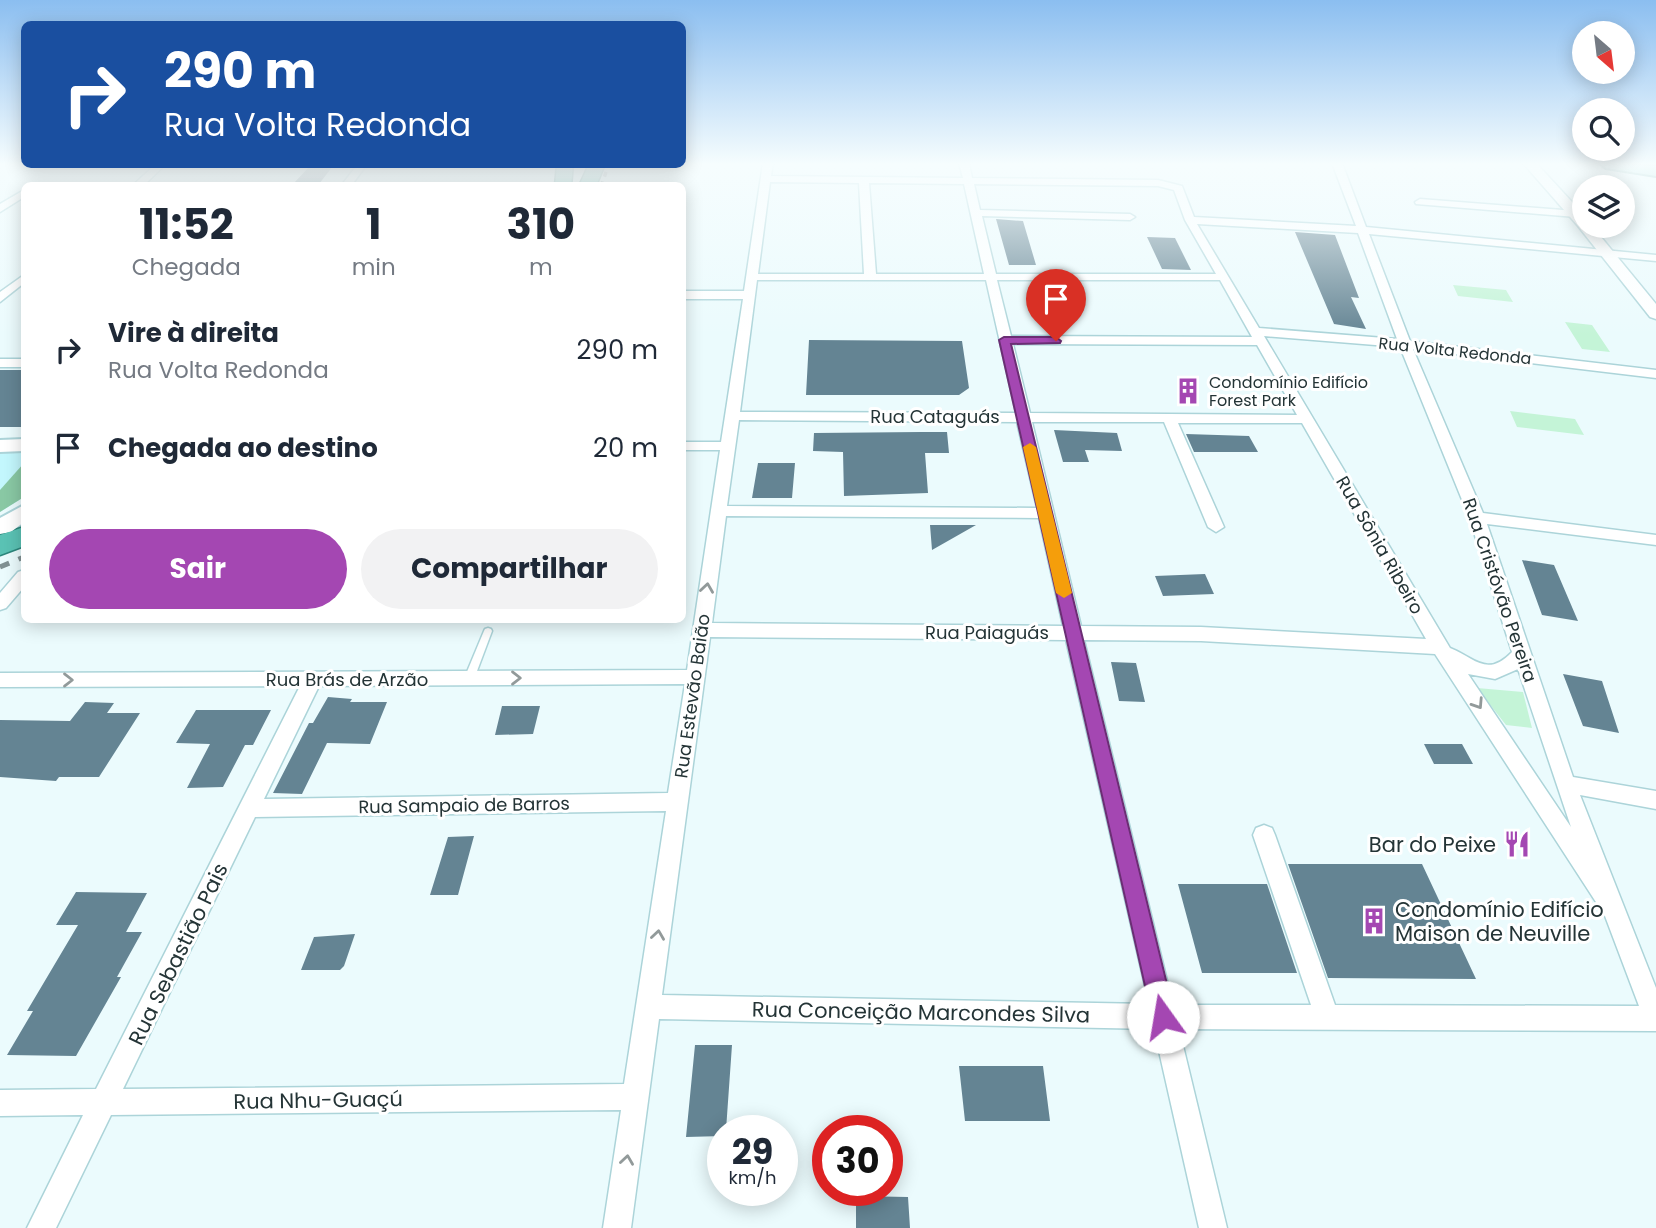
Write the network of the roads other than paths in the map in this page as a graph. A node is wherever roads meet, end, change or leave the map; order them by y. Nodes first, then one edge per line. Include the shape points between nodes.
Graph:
1 (760, 220) edge
2 (867, 220) edge
3 (977, 220) edge
4 (1190, 220) edge
5 (1195, 220) edge
6 (1358, 220) edge
7 (1361, 230) junction
8 (1595, 238) edge
9 (1607, 254) junction
10 (1656, 258) edge
11 (870, 276) junction
12 (752, 277) junction
13 (990, 277) junction
14 (1223, 277) junction
15 (21, 280) edge
16 (21, 295) edge
17 (686, 295) edge
18 (749, 295) junction
19 (1, 296) edge
20 (1656, 314) edge
21 (1257, 336) junction
22 (1004, 340) junction
23 (1405, 344) junction
24 (0, 363) edge
25 (21, 363) edge
26 (1656, 374) edge
27 (732, 416) junction
28 (1022, 416) junction
29 (1170, 418) junction
30 (1306, 419) junction
31 (0, 446) edge
32 (21, 446) edge
33 (686, 446) edge
34 (727, 446) junction
35 (717, 511) junction
36 (1045, 513) junction
37 (1477, 517) junction
38 (1216, 527) dead end
39 (1656, 540) edge
40 (21, 580) edge
41 (0, 604) edge
42 (701, 630) junction
43 (488, 631) dead end
44 (1073, 633) junction
45 (1440, 647) junction
46 (1521, 654) junction
47 (694, 677) junction
48 (313, 679) junction
49 (469, 679) junction
50 (0, 680) edge
51 (1565, 784) junction
52 (1656, 800) edge
53 (677, 802) junction
54 (250, 808) junction
55 (1264, 835) dead end
56 (1613, 909) junction
57 (649, 1007) junction
58 (1163, 1017) junction
59 (1326, 1017) junction
60 (1656, 1019) edge
61 (636, 1097) junction
62 (105, 1102) junction
63 (0, 1103) edge
64 (41, 1228) edge
65 (617, 1228) edge
66 (1213, 1228) edge

1 - 12 street, Rua Estevão Baião
2 - 11 street
3 - 13 street
4 - 14 street, Rua Sônia Ribeiro
5 - 7 street
6 - 7 street, Rua Cristóvão Pereira
7 - 9 street
7 - 23 street, Rua Cristóvão Pereira
8 - 9 street
9 - 10 street
9 - 20 street
11 - 12 street
11 - 13 street
12 - 18 street, Rua Estevão Baião
13 - 14 street
13 - 22 street
14 - 21 street, Rua Sônia Ribeiro
15 - 19 street
16 - 19 street
17 - 18 street
18 - 27 street, Rua Estevão Baião
21 - 22 street, Rua Volta Redonda
21 - 23 street, Rua Volta Redonda
21 - 30 street, Rua Sônia Ribeiro
22 - 28 street
23 - 26 street, Rua Volta Redonda
23 - 37 street, Rua Cristóvão Pereira
24 - 25 street
27 - 28 street, Rua Cataguás
27 - 34 street, Rua Estevão Baião
28 - 29 street, Rua Cataguás
28 - 36 street
29 - 30 street, Rua Cataguás
29 - 38 street
30 - 45 street, Rua Sônia Ribeiro
31 - 32 main road
33 - 34 street
34 - 35 street, Rua Estevão Baião
35 - 36 street
42 -> 35 street, Rua Estevão Baião
36 - 44 street
37 - 39 street
37 - 46 street, Rua Cristóvão Pereira
40 - 41 street
42 - 44 street, Rua Paiaguás
42 - 47 street, Rua Estevão Baião
43 - 49 lane
44 - 45 street, Rua Paiaguás via 1200,634
44 - 58 street
45 - 46 street via 1464,666 1485,671 1507,669
45 -> 56 street, Rua Sônia Ribeiro
46 - 51 street, Rua Cristóvão Pereira
49 -> 47 street, Rua Brás de Arzão
47 - 53 street, Rua Estevão Baião
48 - 49 street, Rua Brás de Arzão
50 -> 48 street, Rua Brás de Arzão
48 - 54 street, Rua Sebastião Pais
51 - 52 street
51 - 56 street, Rua Cristóvão Pereira
53 - 54 street, Rua Sampaio de Barros
57 -> 53 street, Rua Estevão Baião
54 - 62 street, Rua Sebastião Pais
55 - 59 street
56 - 60 street, Rua Cristóvão Pereira
57 - 58 street, Rua Conceição Marcondes Silva
57 - 61 street, Rua Estevão Baião
58 - 59 street, Rua Conceição Marcondes Silva
58 - 66 street
59 - 60 street, Rua Conceição Marcondes Silva
61 - 62 street, Rua Nhu-Guaçú
65 -> 61 street, Rua Estevão Baião
62 - 63 street, Rua Nhu-Guaçú
62 - 64 street, Rua Sebastião Pais

